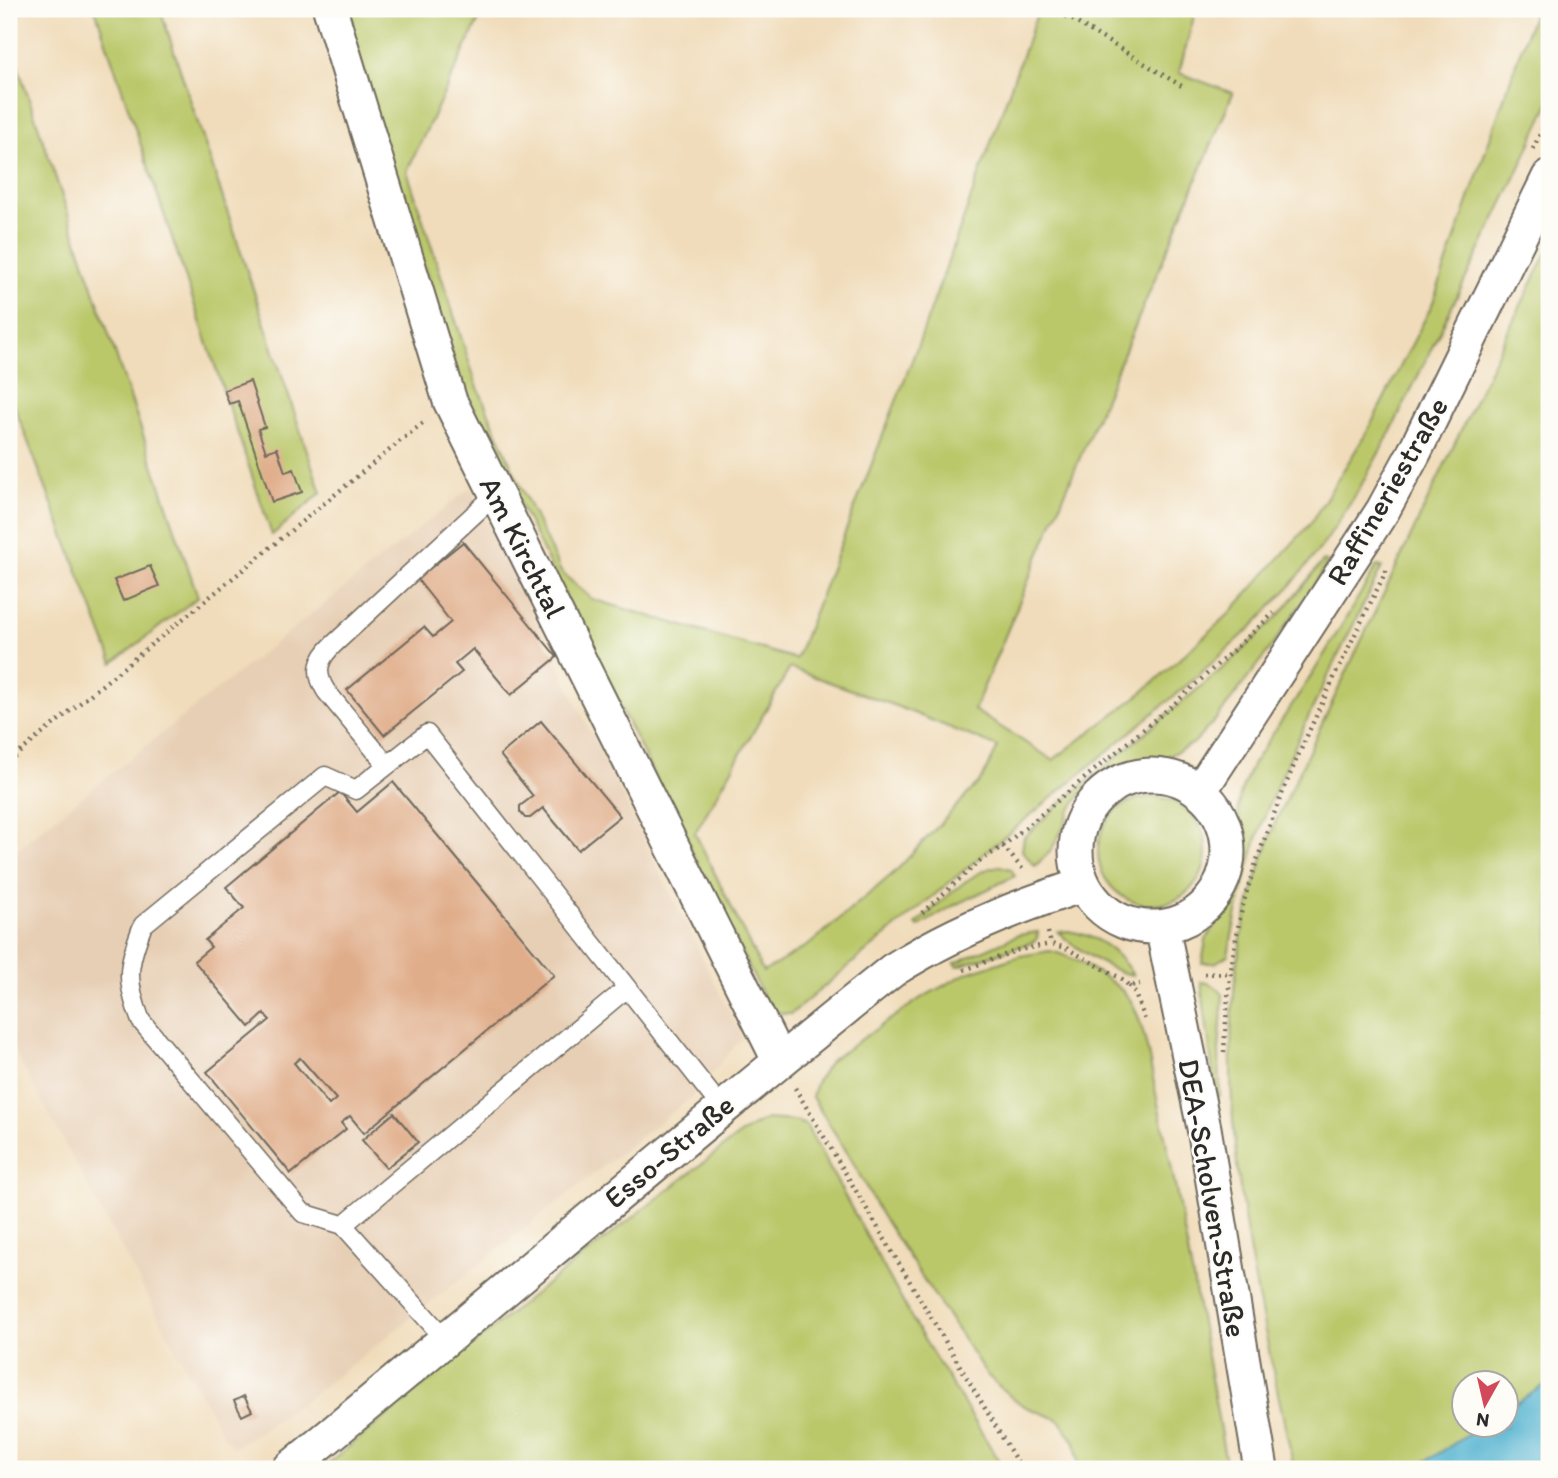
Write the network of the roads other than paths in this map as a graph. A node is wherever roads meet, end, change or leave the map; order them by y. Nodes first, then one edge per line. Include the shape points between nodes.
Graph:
1 (330, 9) edge
2 (1541, 164) edge
3 (496, 494) junction
4 (387, 765) junction
5 (1200, 791) junction
6 (1083, 885) junction
7 (1162, 927) junction
8 (627, 988) junction
9 (779, 1060) junction
10 (721, 1107) junction
11 (343, 1225) junction
12 (446, 1340) junction
13 (1259, 1460) edge
14 (289, 1469) edge

1 - 3 street, Am Kirchtal via 450,401
2 - 5 street, Raffineriestraße via 1414,453 1383,510
3 - 4 lane via 323,654 318,666 326,691
3 - 9 street, Am Kirchtal
4 - 8 lane via 427,734
4 - 11 lane via 356,790 325,776 143,925 131,954 130,991 141,1021 303,1213
5 - 6 street via 1177,779 1152,774 1126,778 1103,791 1086,810 1077,834 1076,861
5 - 7 street via 1217,810 1226,834 1225,871 1207,904 1186,919
6 - 7 street via 1103,910 1131,924
6 - 9 street, Esso-Straße via 1037,899 908,960
7 - 13 street, DEA-Scholven-Straße via 1204,1128
8 - 10 lane
8 - 11 lane
9 - 10 street, Esso-Straße
10 - 12 street, Esso-Straße
11 - 12 lane
12 - 14 street, Esso-Straße

